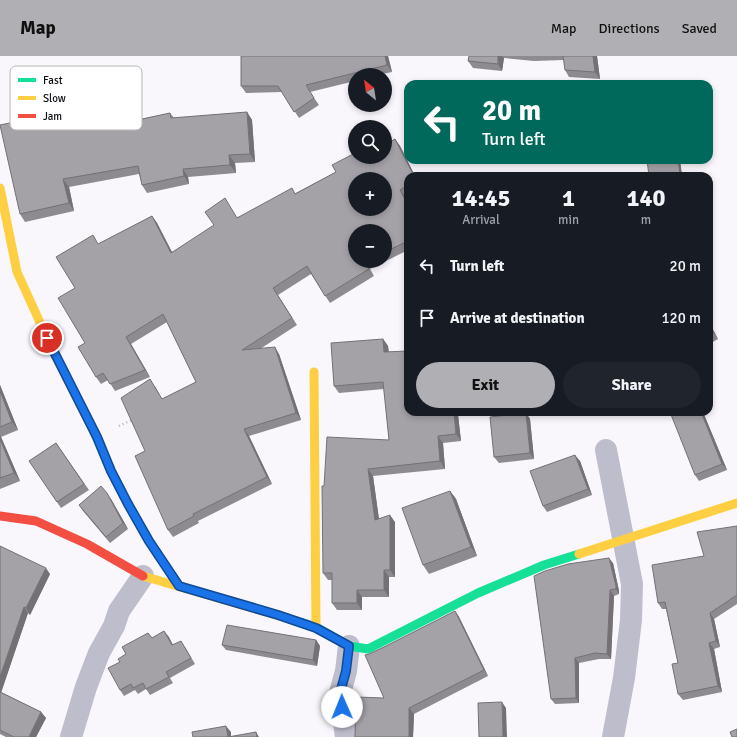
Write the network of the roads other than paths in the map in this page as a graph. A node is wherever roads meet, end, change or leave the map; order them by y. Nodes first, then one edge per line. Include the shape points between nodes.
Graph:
1 (0, 188) edge
2 (314, 372) dead end
3 (606, 450) dead end
4 (737, 503) edge
5 (0, 516) edge
6 (623, 540) junction
7 (143, 576) junction
8 (179, 586) junction
9 (316, 628) junction
10 (349, 646) junction
11 (71, 737) edge
12 (346, 737) edge
13 (613, 737) edge

1 - 8 street via 17,272 128,504
2 - 9 street
3 - 6 street
4 - 6 street
5 - 7 street via 36,521 87,544
6 - 10 street via 544,565 486,589 368,649
6 - 13 street via 632,584 631,620
7 - 8 street
7 - 11 street via 119,611 99,653
8 - 9 street
9 - 10 street
10 - 12 street via 340,693

